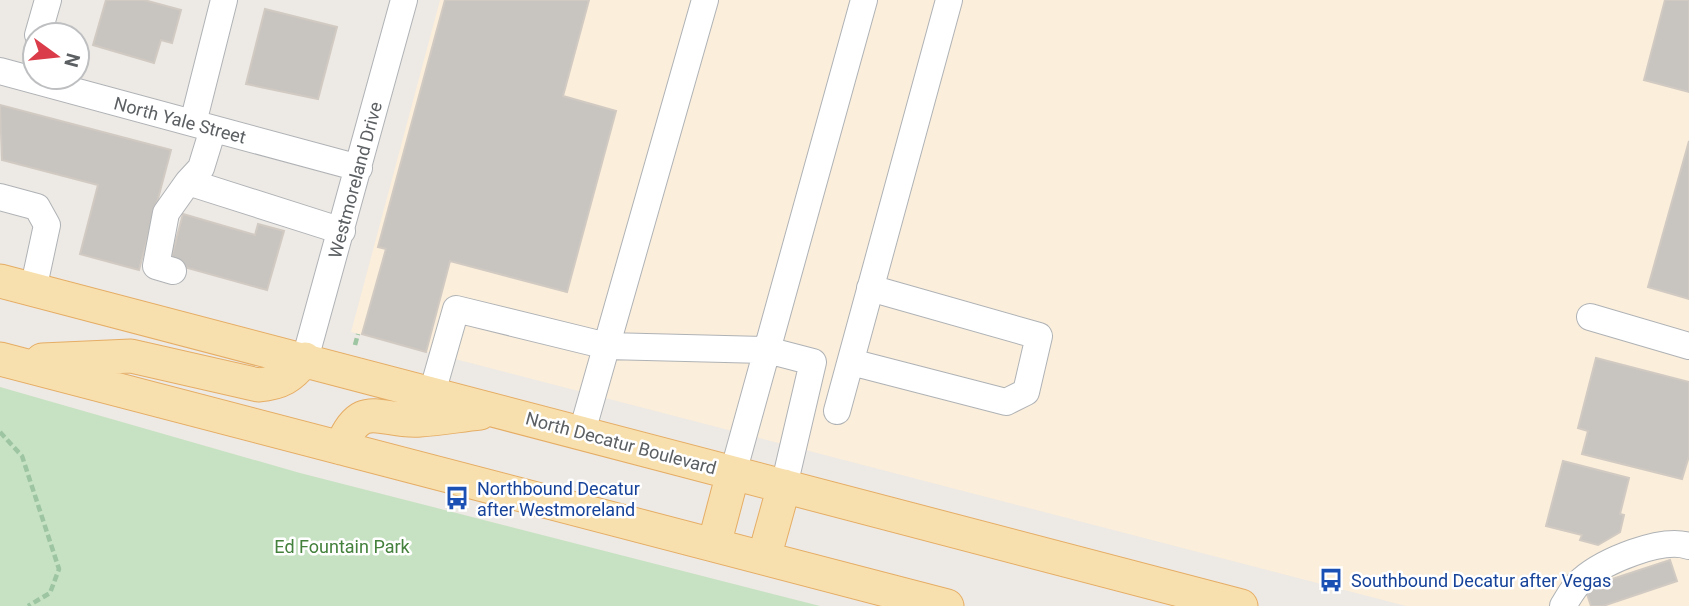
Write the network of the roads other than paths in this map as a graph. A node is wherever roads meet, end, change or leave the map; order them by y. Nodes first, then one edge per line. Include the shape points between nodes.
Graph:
1 (48, 0) edge
2 (224, 0) edge
3 (404, 0) edge
4 (705, 0) edge
5 (864, 0) edge
6 (949, 0) edge
7 (42, 21) edge
8 (0, 71) edge
9 (21, 76) edge
10 (75, 91) edge
11 (203, 126) junction
12 (359, 168) junction
13 (188, 182) junction
14 (0, 197) edge
15 (342, 231) junction
16 (173, 271) dead end
17 (0, 281) edge
18 (870, 288) junction
19 (33, 289) junction
20 (1590, 317) dead end
21 (1689, 345) edge
22 (607, 346) junction
23 (767, 350) junction
24 (305, 359) junction
25 (4, 360) edge
26 (851, 362) junction
27 (432, 393) junction
28 (500, 411) junction
29 (837, 411) dead end
30 (582, 432) junction
31 (341, 448) junction
32 (733, 472) junction
33 (784, 486) junction
34 (714, 545) junction
35 (1689, 546) edge
36 (764, 558) junction
37 (947, 606) edge
38 (1241, 606) edge
39 (1563, 606) edge

1 - 7 street
2 - 11 street
3 - 12 street, Westmoreland Drive
4 - 22 street
5 - 23 street
6 - 18 street
8 - 9 street, North Yale Street
10 - 11 street, North Yale Street
11 - 12 street, North Yale Street
11 - 13 street via 201,168
12 - 15 street, Westmoreland Drive
13 - 15 street
13 - 16 street via 166,213 156,266
14 - 19 street via 37,207 47,225
15 - 24 street, Westmoreland Drive
17 - 19 main road, North Decatur Boulevard
18 - 26 street
18 - 26 street via 1039,336 1026,392 1006,402
19 - 24 main road, North Decatur Boulevard
20 - 21 street
22 - 23 street
22 - 27 street via 456,309
22 - 30 street
23 - 32 street
23 - 33 street via 813,362
24 - 25 main road via 279,383 258,385 131,356
24 - 27 main road, North Decatur Boulevard
25 - 31 main road
26 - 29 street
27 - 28 main road, North Decatur Boulevard
28 - 30 main road, North Decatur Boulevard
28 - 31 main road via 417,421 380,414 362,417 349,427
30 - 32 main road, North Decatur Boulevard
31 - 34 main road
32 - 33 main road, North Decatur Boulevard
32 - 34 main road
33 - 36 main road
33 - 38 main road, North Decatur Boulevard
34 - 36 main road
35 - 39 street via 1646,548 1607,565 1581,580
36 - 37 main road

